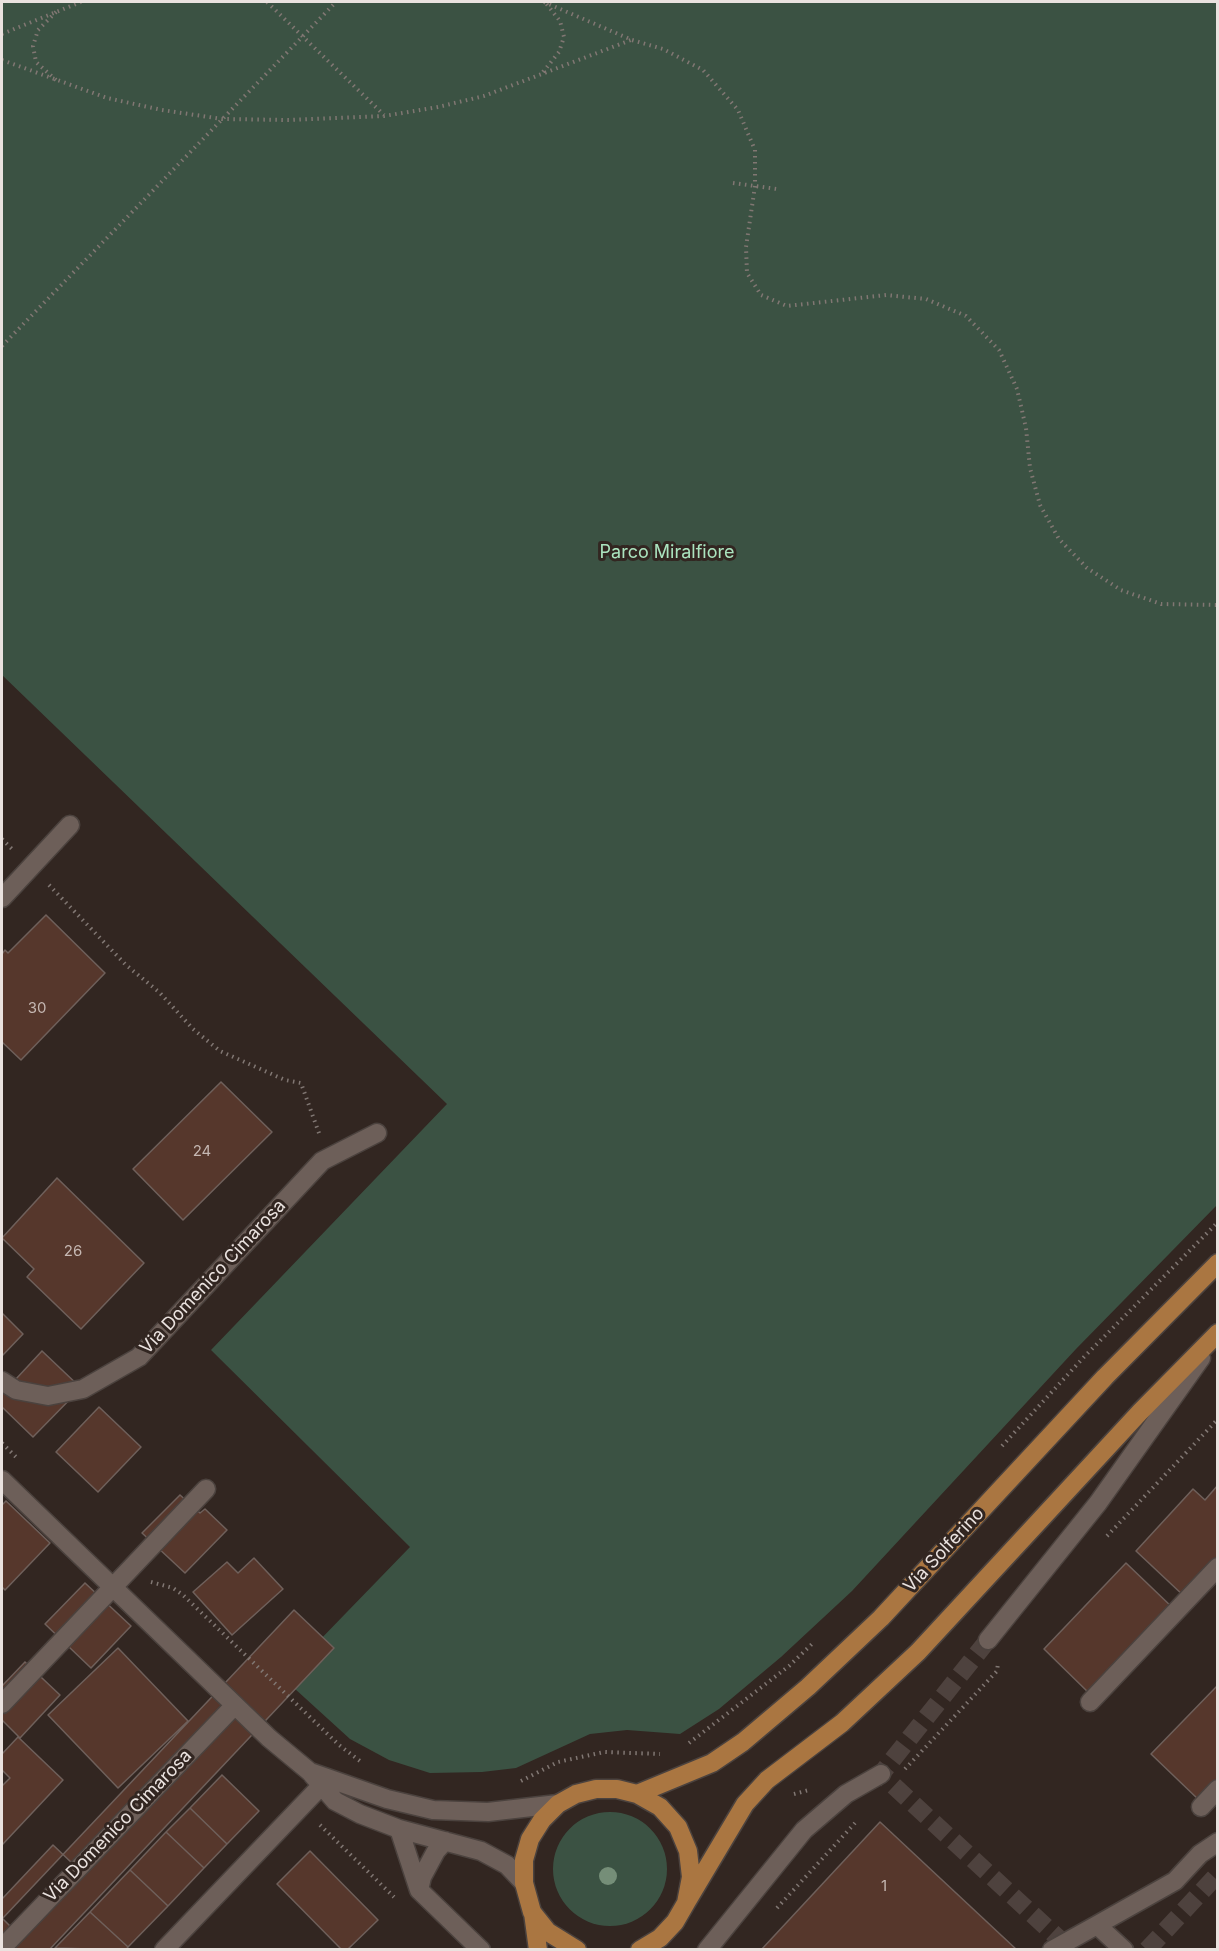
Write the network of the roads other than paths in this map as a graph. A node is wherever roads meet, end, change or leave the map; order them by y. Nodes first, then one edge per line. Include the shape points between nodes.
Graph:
1 (70, 825) dead end
2 (2, 898) edge
3 (377, 1133) dead end
4 (1218, 1263) edge
5 (1218, 1334) edge
6 (2, 1381) edge
7 (2, 1480) edge
8 (206, 1489) dead end
9 (1218, 1567) edge
10 (113, 1587) junction
11 (988, 1640) tunnel mouth
12 (1090, 1702) dead end
13 (2, 1704) edge
14 (234, 1705) junction
15 (882, 1774) dead end
16 (315, 1780) junction
17 (1218, 1790) edge
18 (637, 1794) junction
19 (558, 1804) junction
20 (1201, 1807) dead end
21 (399, 1829) junction
22 (445, 1841) junction
23 (1218, 1842) edge
24 (524, 1883) junction
25 (419, 1890) junction
26 (686, 1903) junction
27 (532, 1912) junction
28 (1097, 1925) junction
29 (2, 1948) edge
30 (1119, 1948) edge
31 (640, 1949) edge
32 (164, 1950) edge
33 (481, 1950) edge
34 (538, 1950) edge
35 (577, 1950) edge
36 (707, 1950) edge
37 (1052, 1950) edge

1 - 2 street
3 - 6 street, Via Domenico Cimarosa via 322,1161 139,1357 83,1389 48,1396 15,1390
4 - 18 main road, Via Solferino via 1097,1386 882,1618 808,1687 712,1763
5 - 11 street via 1098,1503
5 - 26 main road via 1140,1412 918,1652 842,1723 767,1780 745,1804
7 - 10 street
8 - 10 street
9 - 12 street
10 - 13 street
10 - 14 street
14 - 16 street
14 - 29 street, Via Domenico Cimarosa
15 - 36 street via 846,1794 804,1830
16 - 19 street via 433,1810 488,1812
16 - 21 street via 335,1801
16 - 32 street
17 - 20 street
18 - 19 main road via 596,1789
18 - 26 main road via 678,1827 688,1851 691,1877
19 - 24 main road via 530,1839 524,1860
21 - 22 street
21 - 25 street
22 - 24 street via 481,1851 507,1865
22 - 25 street via 422,1877
23 - 28 street via 1200,1854 1175,1881
24 - 27 main road
25 - 33 street
26 - 31 main road via 667,1930
27 - 34 main road
27 - 35 main road via 548,1932
28 - 30 street
28 - 37 street

